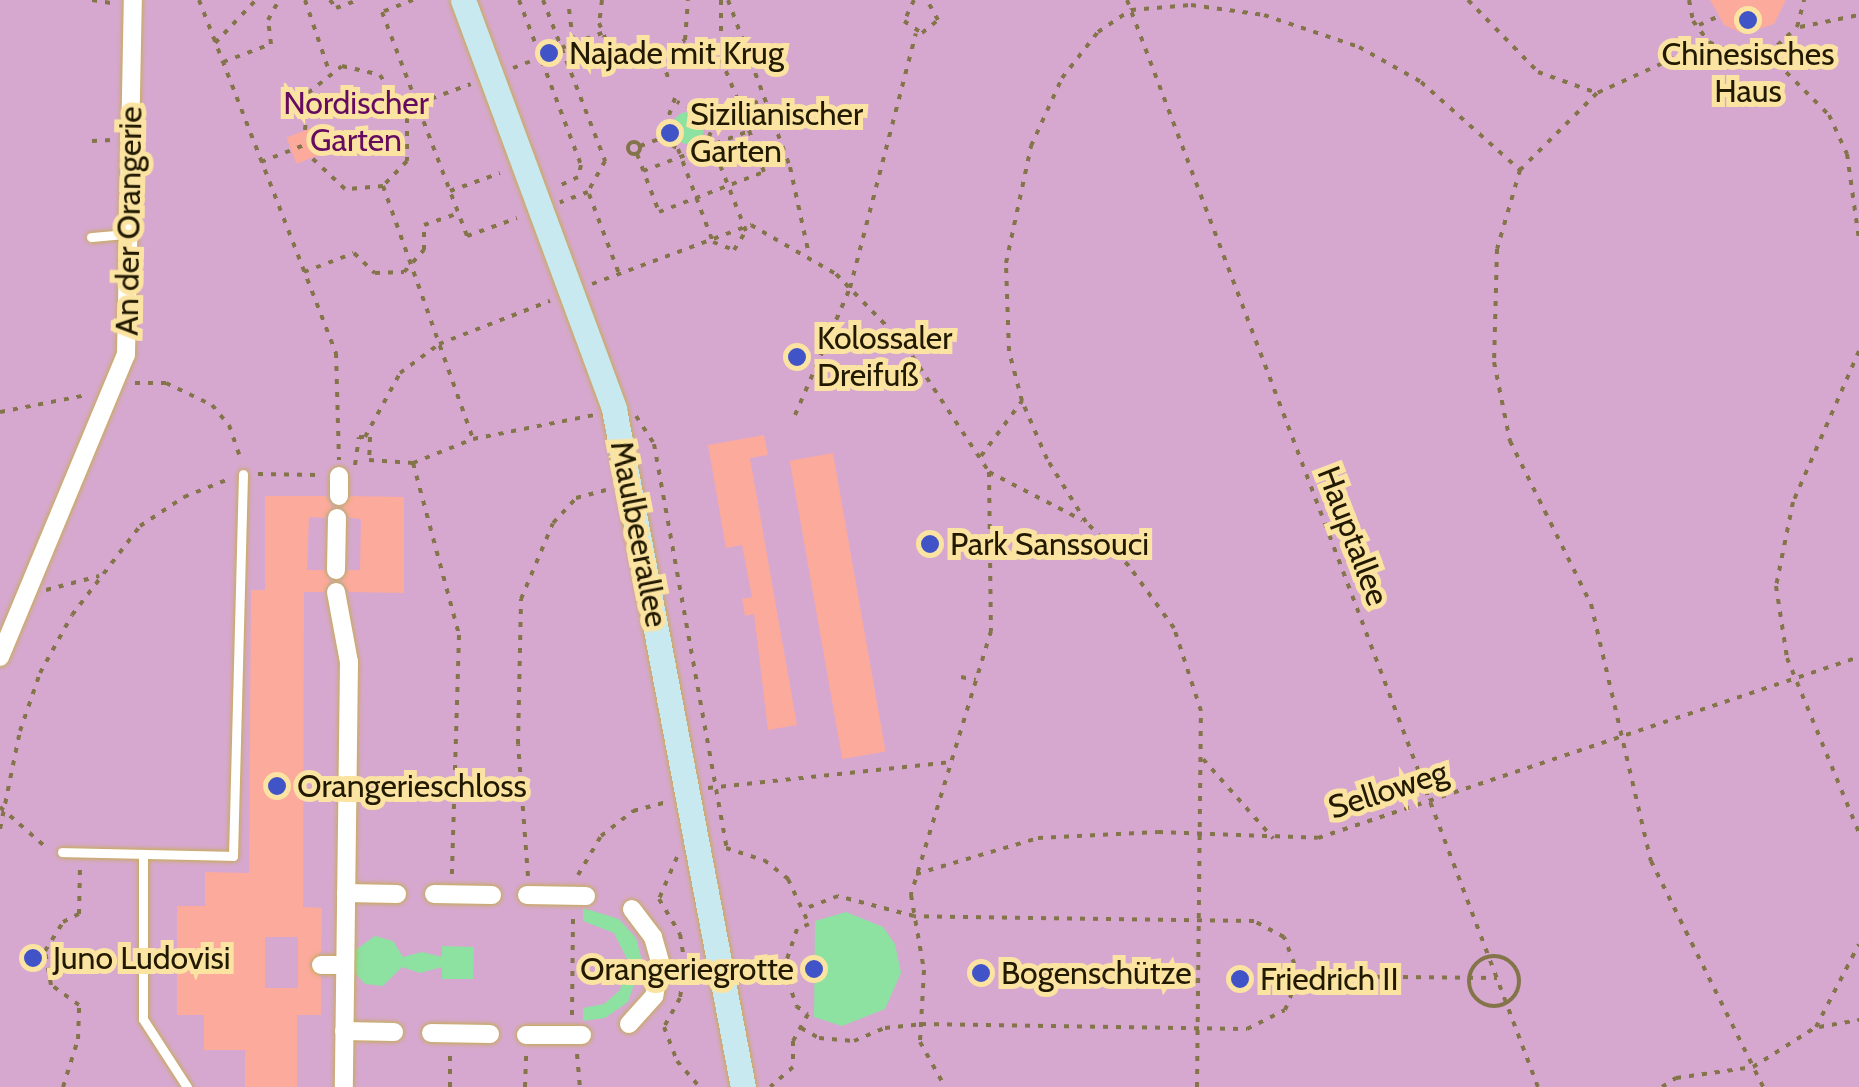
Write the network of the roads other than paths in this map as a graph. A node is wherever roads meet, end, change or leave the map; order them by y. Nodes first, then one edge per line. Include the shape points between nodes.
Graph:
1 (463, 0) edge
2 (132, 2) edge
3 (131, 234) junction
4 (91, 237) dead end
5 (243, 474) road end
6 (340, 476) road end
7 (338, 496) dead end
8 (338, 518) dead end
9 (336, 570) dead end
10 (336, 592) dead end
11 (0, 657) edge
12 (62, 852) road end
13 (144, 854) junction
14 (346, 893) junction
15 (397, 894) dead end
16 (442, 894) road end
17 (492, 895) dead end
18 (526, 895) road end
19 (580, 896) road end
20 (646, 907) dead end
21 (321, 965) dead end
22 (345, 966) junction
23 (640, 1021) road end
24 (344, 1031) junction
25 (394, 1032) dead end
26 (440, 1033) road end
27 (490, 1034) dead end
28 (526, 1035) road end
29 (577, 1035) road end
30 (187, 1087) edge
31 (344, 1087) edge
32 (743, 1087) edge

1 - 32 street, Maulbeerallee via 614,408
2 - 3 street, An der Orangerie
3 - 4 lane
3 - 11 street, An der Orangerie via 128,336 115,388
5 - 13 lane via 233,856
6 - 7 street
8 - 9 street
10 - 14 street via 348,662
12 - 13 lane
13 - 30 lane via 143,1019
14 - 15 street
14 - 22 street
16 - 17 street
18 - 19 street
20 - 23 street via 666,965 661,994
21 - 22 street
22 - 24 street
24 - 25 street
24 - 31 street
26 - 27 street
28 - 29 street

